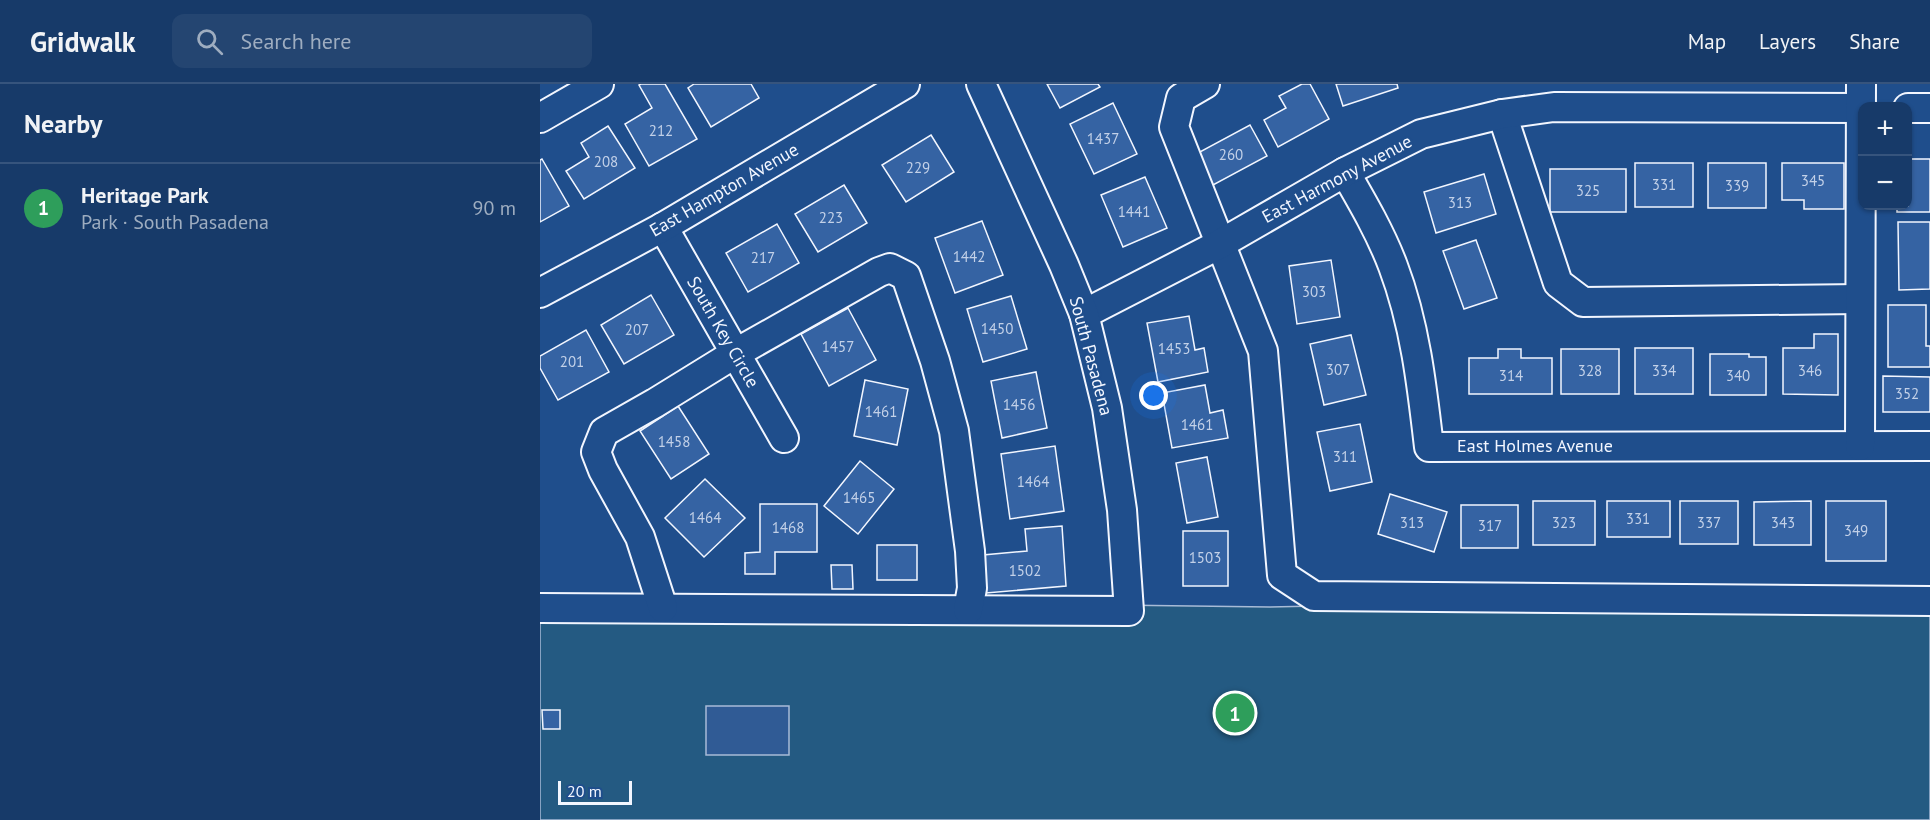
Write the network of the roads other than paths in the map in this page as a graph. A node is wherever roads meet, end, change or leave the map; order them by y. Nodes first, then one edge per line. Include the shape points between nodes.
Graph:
1 (599, 84) edge
2 (905, 84) edge
3 (981, 84) edge
4 (1205, 84) edge
5 (1862, 100) edge
6 (1912, 108) edge
7 (1930, 108) edge
8 (1502, 114) junction
9 (540, 118) edge
10 (1346, 172) junction
11 (663, 227) junction
12 (1220, 244) junction
13 (540, 293) edge
14 (1860, 299) junction
15 (1084, 314) junction
16 (736, 353) junction
17 (784, 438) dead end
18 (1860, 446) junction
19 (1930, 446) edge
20 (1930, 601) edge
21 (540, 608) edge
22 (663, 608) junction
23 (968, 610) junction

1 - 9 street
2 - 11 street, East Hampton Avenue
3 - 15 street, South Pasadena
4 - 12 street via 1181,98 1173,127
5 - 8 street, East Harmony Avenue via 1554,107
5 - 14 street
6 - 7 street
8 - 10 street, East Harmony Avenue via 1421,134
8 - 14 street via 1558,283 1583,302
10 - 12 street, East Harmony Avenue
10 - 18 street, East Holmes Avenue via 1394,267 1407,310 1418,358 1429,447
11 - 13 street, East Hampton Avenue
11 - 16 street, South Key Circle
12 - 15 street, East Harmony Avenue
12 - 20 street via 1263,351 1282,575 1314,596
14 - 18 street
15 - 23 street, South Pasadena via 1107,408 1122,510 1129,611
16 - 17 street, South Key Circle
16 - 22 street via 604,432 596,452 640,537
16 - 23 street via 879,272 890,268 906,276 954,431 970,551 972,588
18 - 19 street, East Holmes Avenue
21 - 22 street
22 - 23 street

